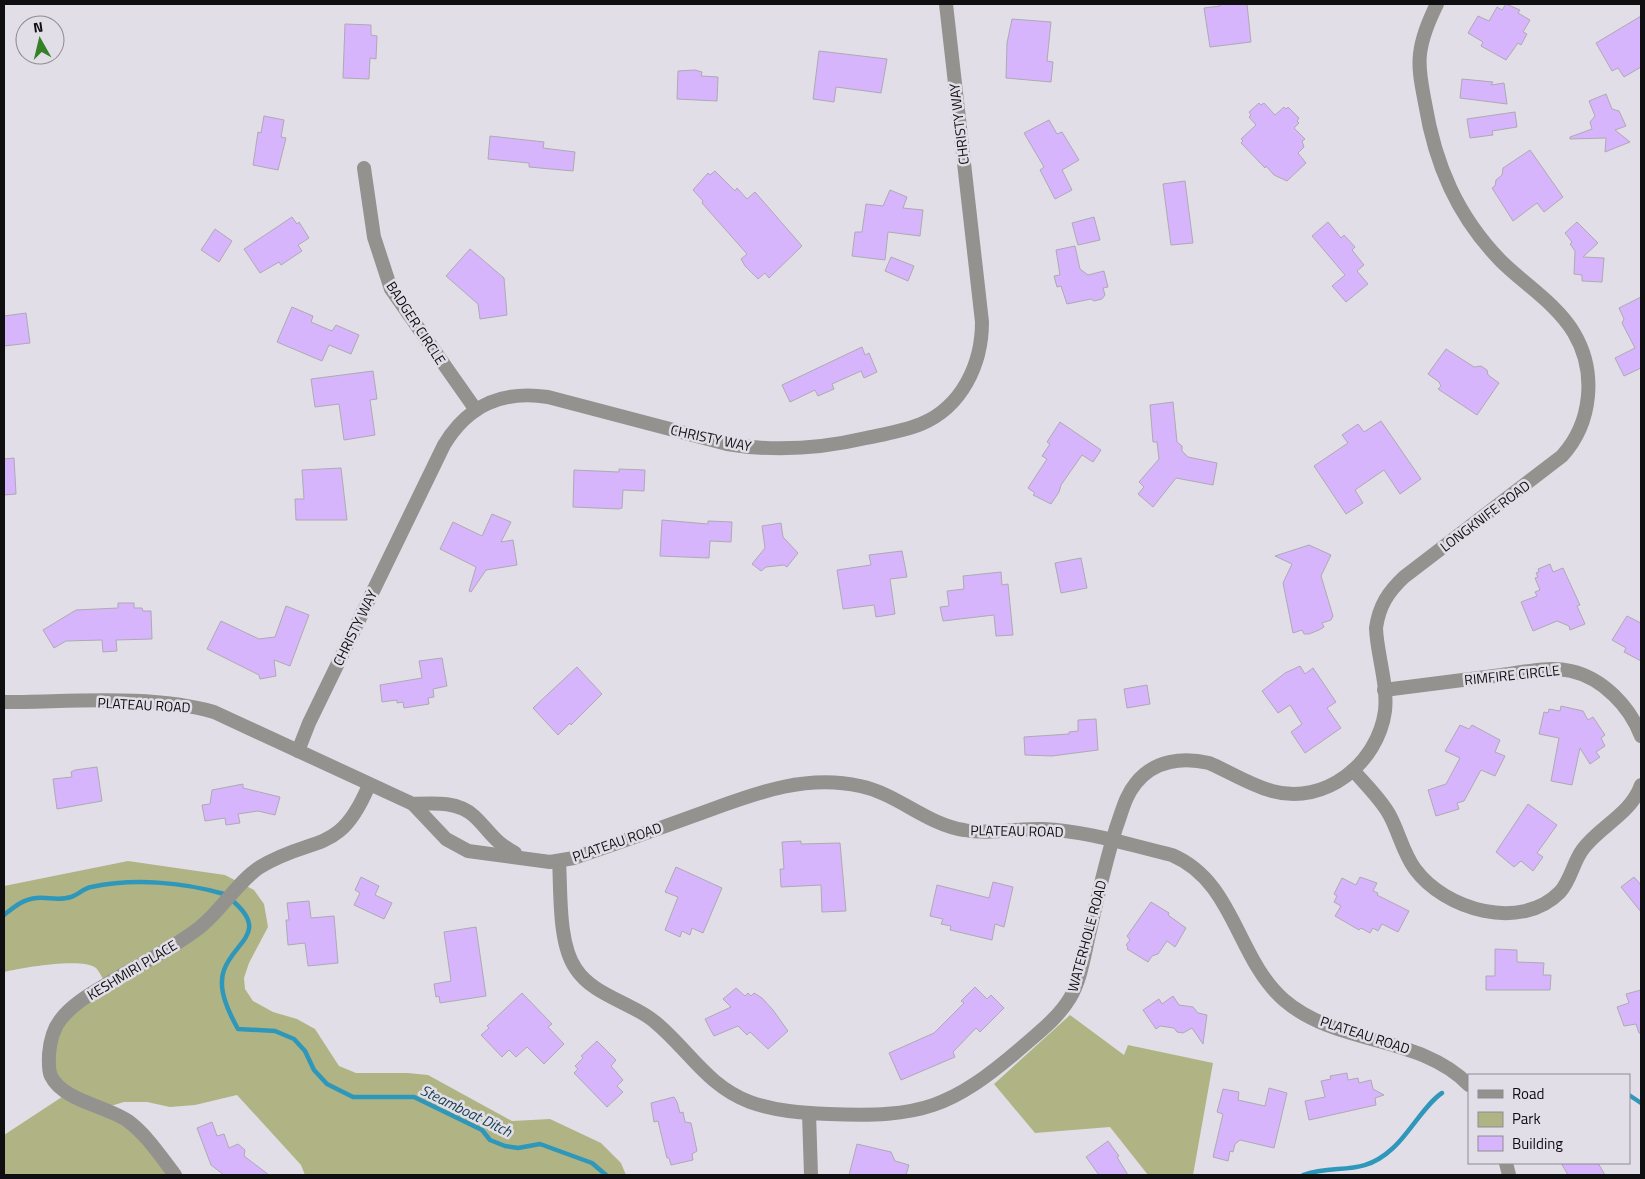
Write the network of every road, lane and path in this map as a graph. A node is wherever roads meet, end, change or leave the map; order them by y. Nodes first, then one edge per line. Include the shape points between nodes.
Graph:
1 (946, 4) edge
2 (1437, 4) edge
3 (364, 168) dead end
4 (476, 410) junction
5 (1384, 690) junction
6 (4, 702) edge
7 (1641, 736) edge
8 (298, 751) junction
9 (1353, 770) junction
10 (369, 785) junction
11 (1641, 785) edge
12 (413, 804) junction
13 (1112, 841) junction
14 (519, 856) junction
15 (559, 861) junction
16 (1468, 1084) edge
17 (809, 1113) junction
18 (175, 1175) edge
19 (811, 1175) edge

1 - 4 street, CHRISTY WAY via 982,322 974,367 968,381 949,406 926,421 907,428 797,450 727,444 532,394 502,398
2 - 5 street, LONGKNIFE ROAD via 1425,31 1420,56 1428,121 1440,168 1457,204 1486,244 1574,332 1586,364 1588,394 1583,424 1577,438 1562,456 1404,577 1387,595 1376,628
3 - 4 street, BADGER CIRCLE via 374,237 391,288
4 - 8 street, CHRISTY WAY via 461,420 444,445
5 - 7 street, RIMFIRE CIRCLE via 1544,670 1571,671 1608,690 1630,715
5 - 9 street, LONGKNIFE ROAD via 1385,709 1379,735 1374,747
6 - 8 street, PLATEAU ROAD via 145,702 191,706 214,712
8 - 10 street, PLATEAU ROAD
9 - 11 street via 1388,813 1408,859 1421,877 1460,903 1498,913 1530,910 1561,891 1583,849 1633,802
9 - 13 street, LONGKNIFE ROAD via 1325,788 1299,794 1256,785 1209,763 1186,759 1172,761 1148,772 1130,790
10 - 12 street, PLATEAU ROAD
10 - 18 street, KESHMIRI PLACE via 354,816 335,835 260,868 237,888 216,915 76,1003 60,1019 53,1034 49,1063 50,1075 57,1085 128,1121
12 - 14 street, PLATEAU ROAD via 446,838 468,851
12 - 14 street, PLATEAU ROAD via 442,804 465,810 494,840
13 - 15 street, PLATEAU ROAD via 1040,829 961,830 946,826 878,791 845,783 804,783 770,789 599,850
13 - 16 street, PLATEAU ROAD via 1172,855 1187,861 1202,873 1230,911 1259,972 1284,1000 1300,1012 1334,1028 1433,1058
13 - 17 street, WATERHOLE ROAD via 1076,984 1070,998 1047,1025 981,1080 944,1102 922,1110 886,1115
14 - 15 street, PLATEAU ROAD
15 - 17 street, WATERHOLE ROAD via 566,944 570,958 586,981 652,1020 698,1068 738,1098 768,1108
17 - 19 street

